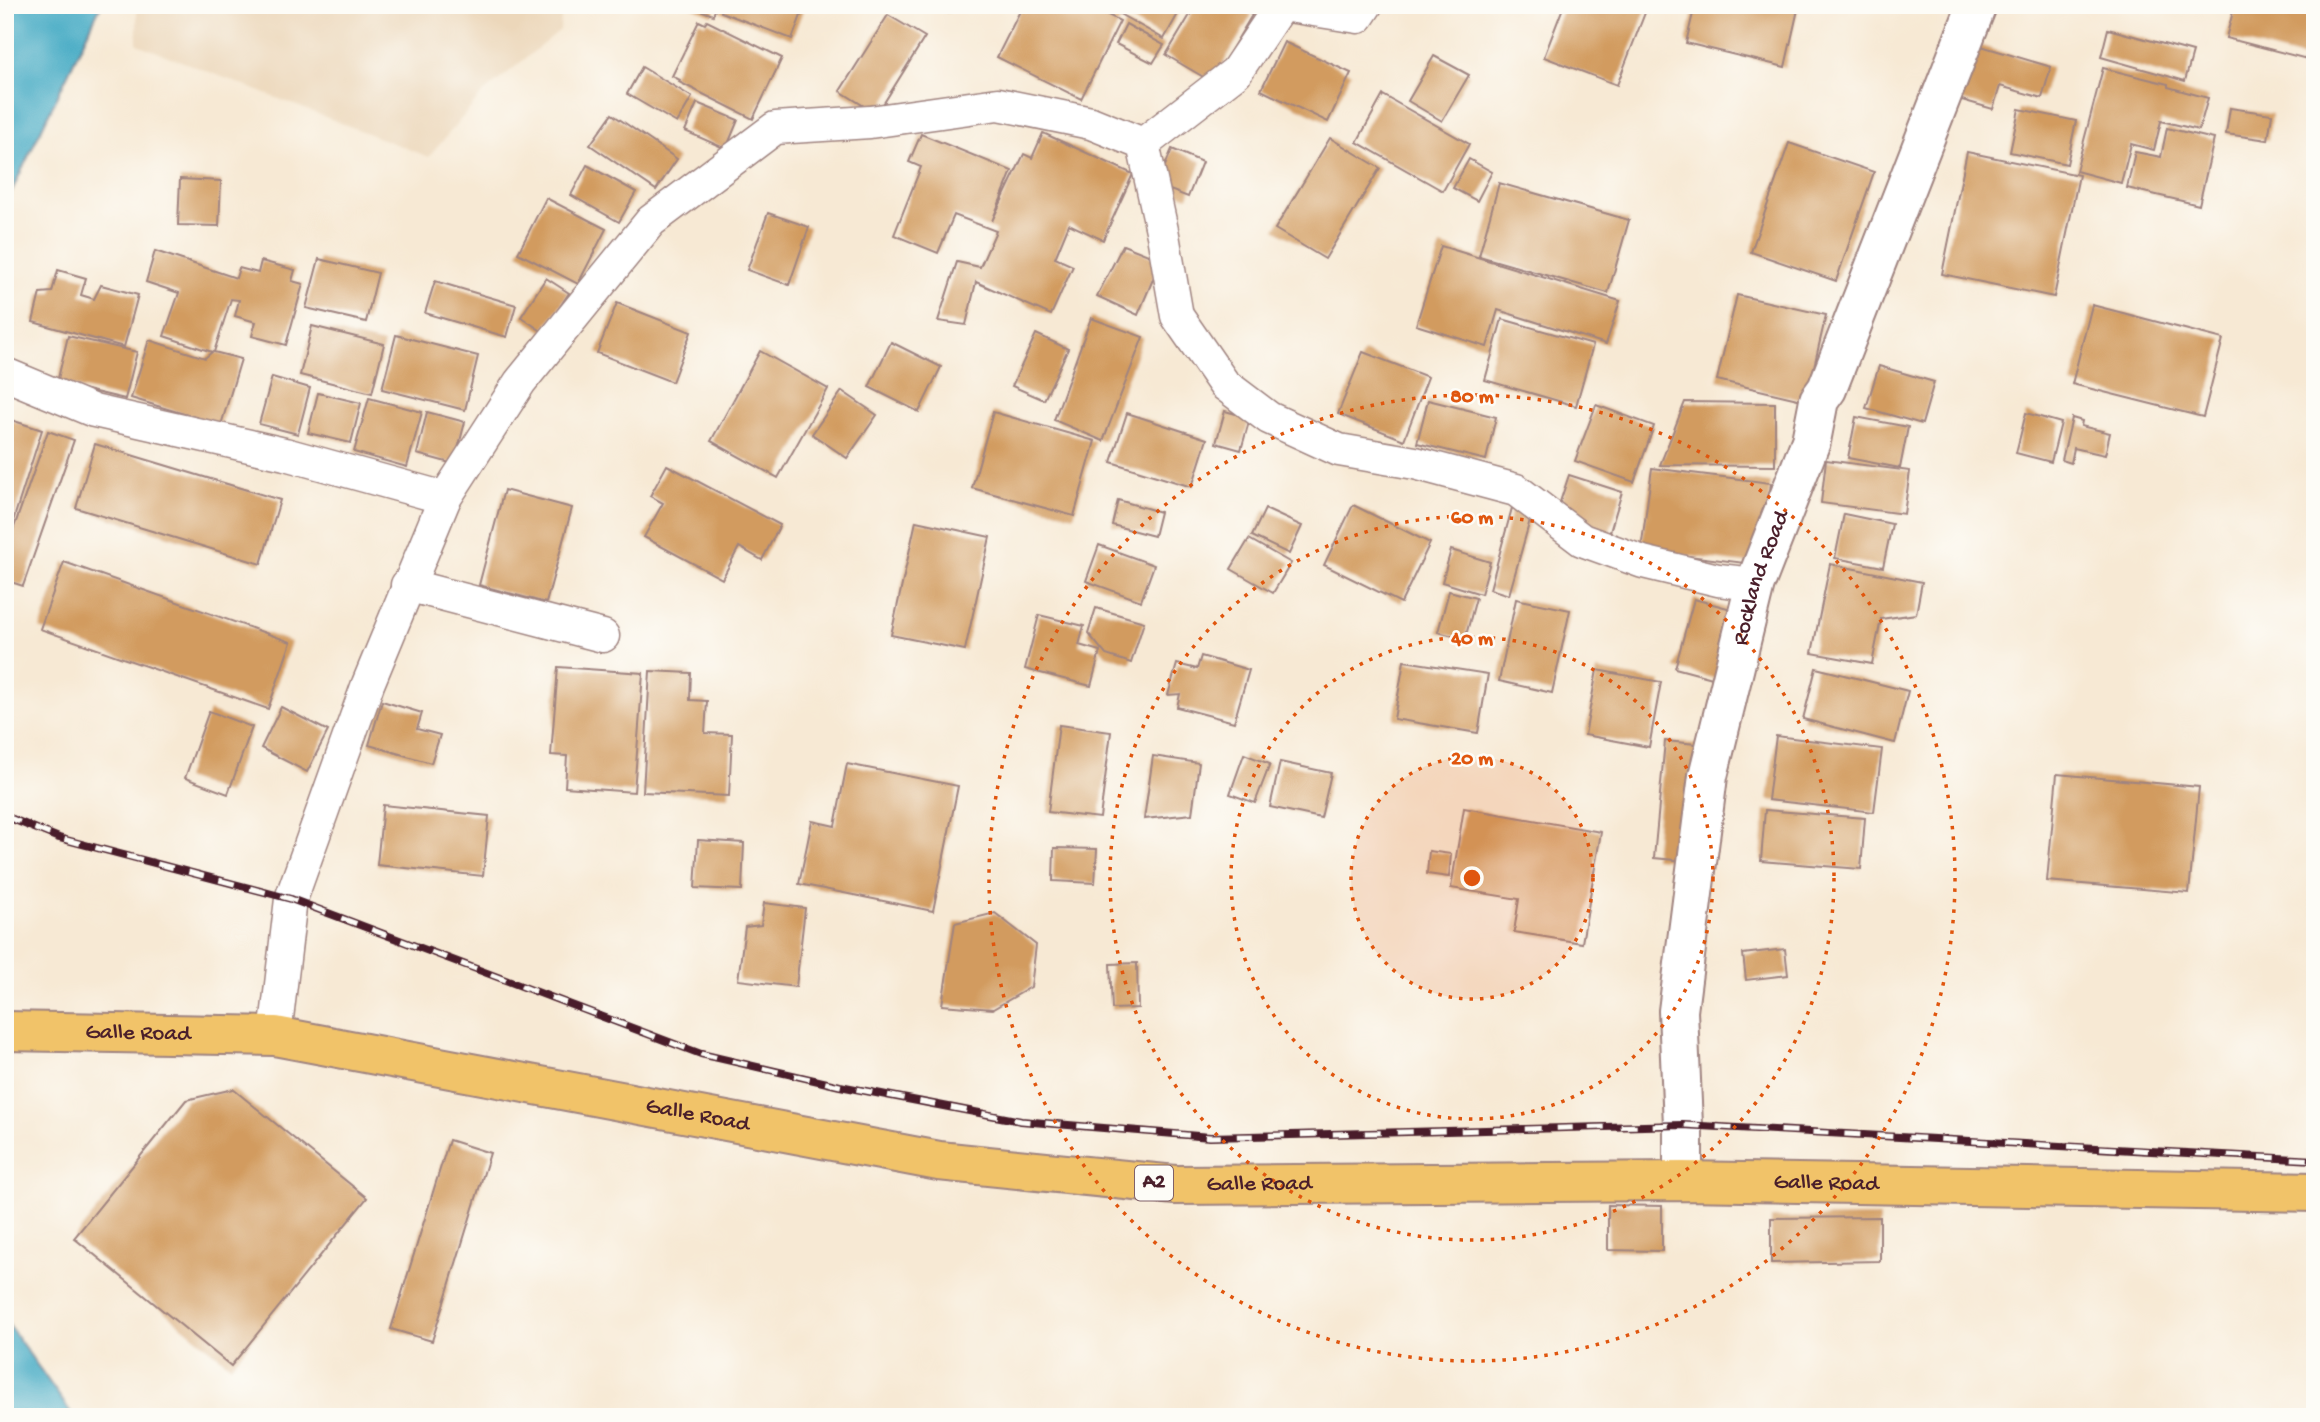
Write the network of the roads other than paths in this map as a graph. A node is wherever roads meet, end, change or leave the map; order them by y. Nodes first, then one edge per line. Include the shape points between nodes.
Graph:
1 (1282, 5) edge
2 (1366, 5) edge
3 (1977, 5) edge
4 (1143, 144) junction
5 (5, 374) edge
6 (445, 498) junction
7 (1755, 584) junction
8 (407, 585) junction
9 (603, 636) dead end
10 (5, 1031) edge
11 (275, 1036) junction
12 (1683, 1181) junction
13 (2315, 1192) edge

1 - 2 street via 1359,17
1 - 4 street via 1236,72
3 - 7 street, Rockland Road via 1819,400 1811,441
4 - 6 street via 1091,123 999,104 870,122 775,128 651,221 520,382
4 - 7 street via 1177,316 1224,384 1269,418 1339,450 1415,463 1516,489 1582,540 1643,562
5 - 6 street via 94,411 285,454
6 - 8 street
7 - 12 street, Rockland Road via 1708,776 1678,1011
8 - 9 street
8 - 11 street via 291,899
10 - 11 highway, Galle Road / A2
11 - 12 highway, Galle Road / A2 via 939,1161 1161,1184
12 - 13 highway, Galle Road / A2

